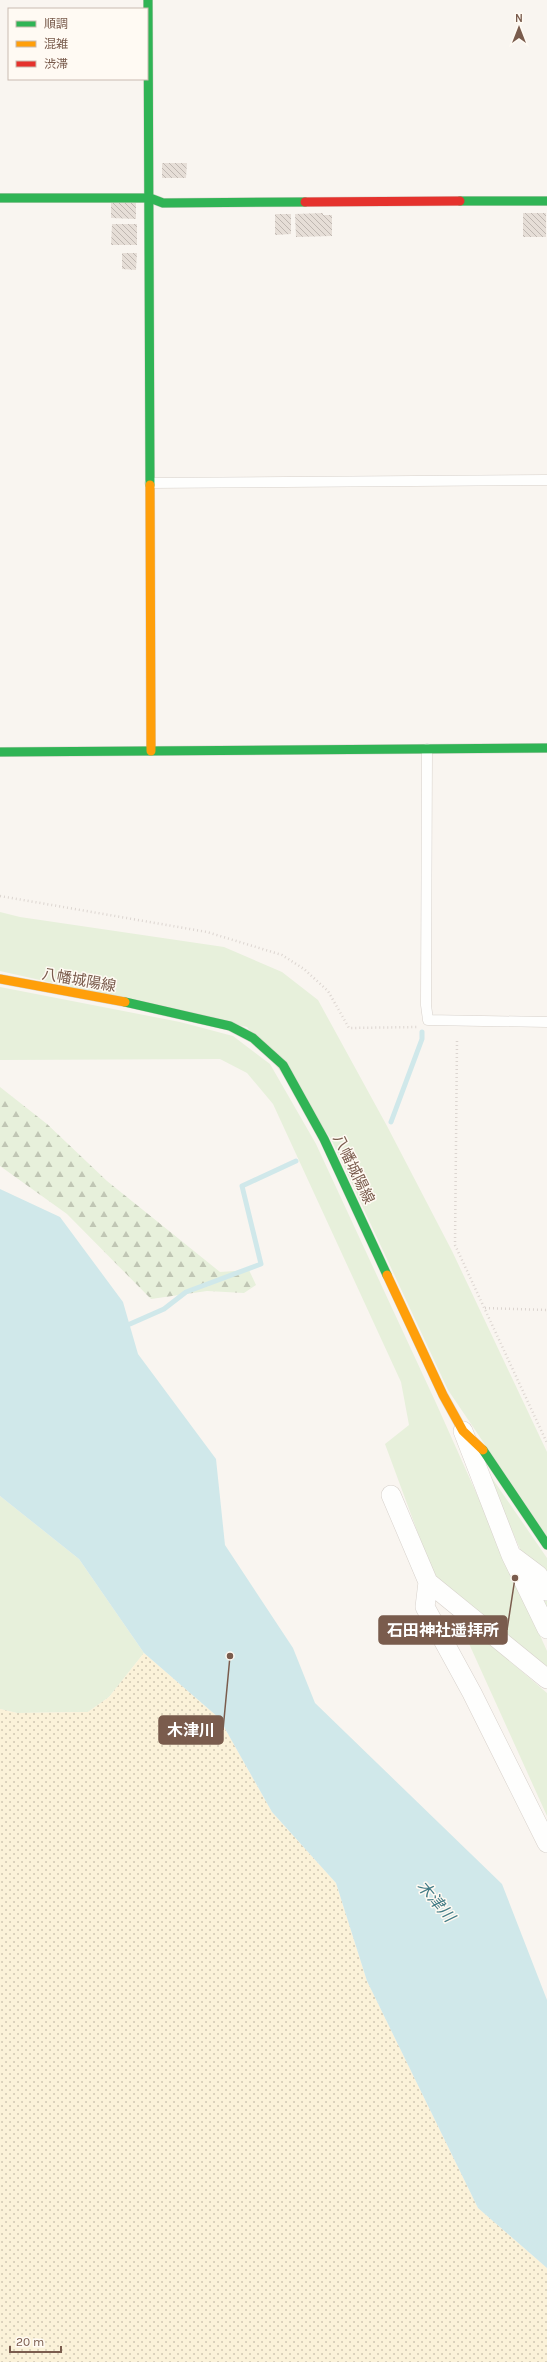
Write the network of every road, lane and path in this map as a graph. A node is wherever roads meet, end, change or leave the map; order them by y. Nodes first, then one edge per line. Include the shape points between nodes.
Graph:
1 (148, 0) edge
2 (0, 198) edge
3 (150, 198) junction
4 (547, 201) edge
5 (547, 480) edge
6 (150, 483) junction
7 (547, 748) edge
8 (427, 749) junction
9 (151, 751) junction
10 (0, 752) edge
11 (0, 896) edge
12 (0, 979) edge
13 (428, 1020) junction
14 (547, 1022) edge
15 (457, 1041) dead end
16 (484, 1308) junction
17 (547, 1310) edge
18 (463, 1431) junction
19 (547, 1444) edge
20 (391, 1495) dead end
21 (547, 1545) edge
22 (511, 1555) junction
23 (428, 1582) junction
24 (547, 1591) edge
25 (547, 1629) edge
26 (547, 1679) edge
27 (547, 1843) edge

1 - 3 street
2 - 3 street
3 - 4 street via 163,203
3 - 6 street
5 - 6 lane
6 - 9 street
7 - 8 street
8 - 9 street
8 - 13 lane
9 - 10 street
11 - 13 path via 207,932 282,955 304,969 328,991 349,1028 417,1027
12 - 18 street, 八幡城陽線 via 126,1002 230,1026 253,1038 283,1065 324,1139 443,1394
13 - 14 lane
15 - 16 path via 455,1245
16 - 17 path
16 - 19 path
18 - 21 street, 八幡城陽線 via 482,1448
18 - 22 street
20 - 23 street
22 - 24 street via 538,1575
22 - 25 street
23 - 26 street
23 - 27 street via 425,1607 472,1693

